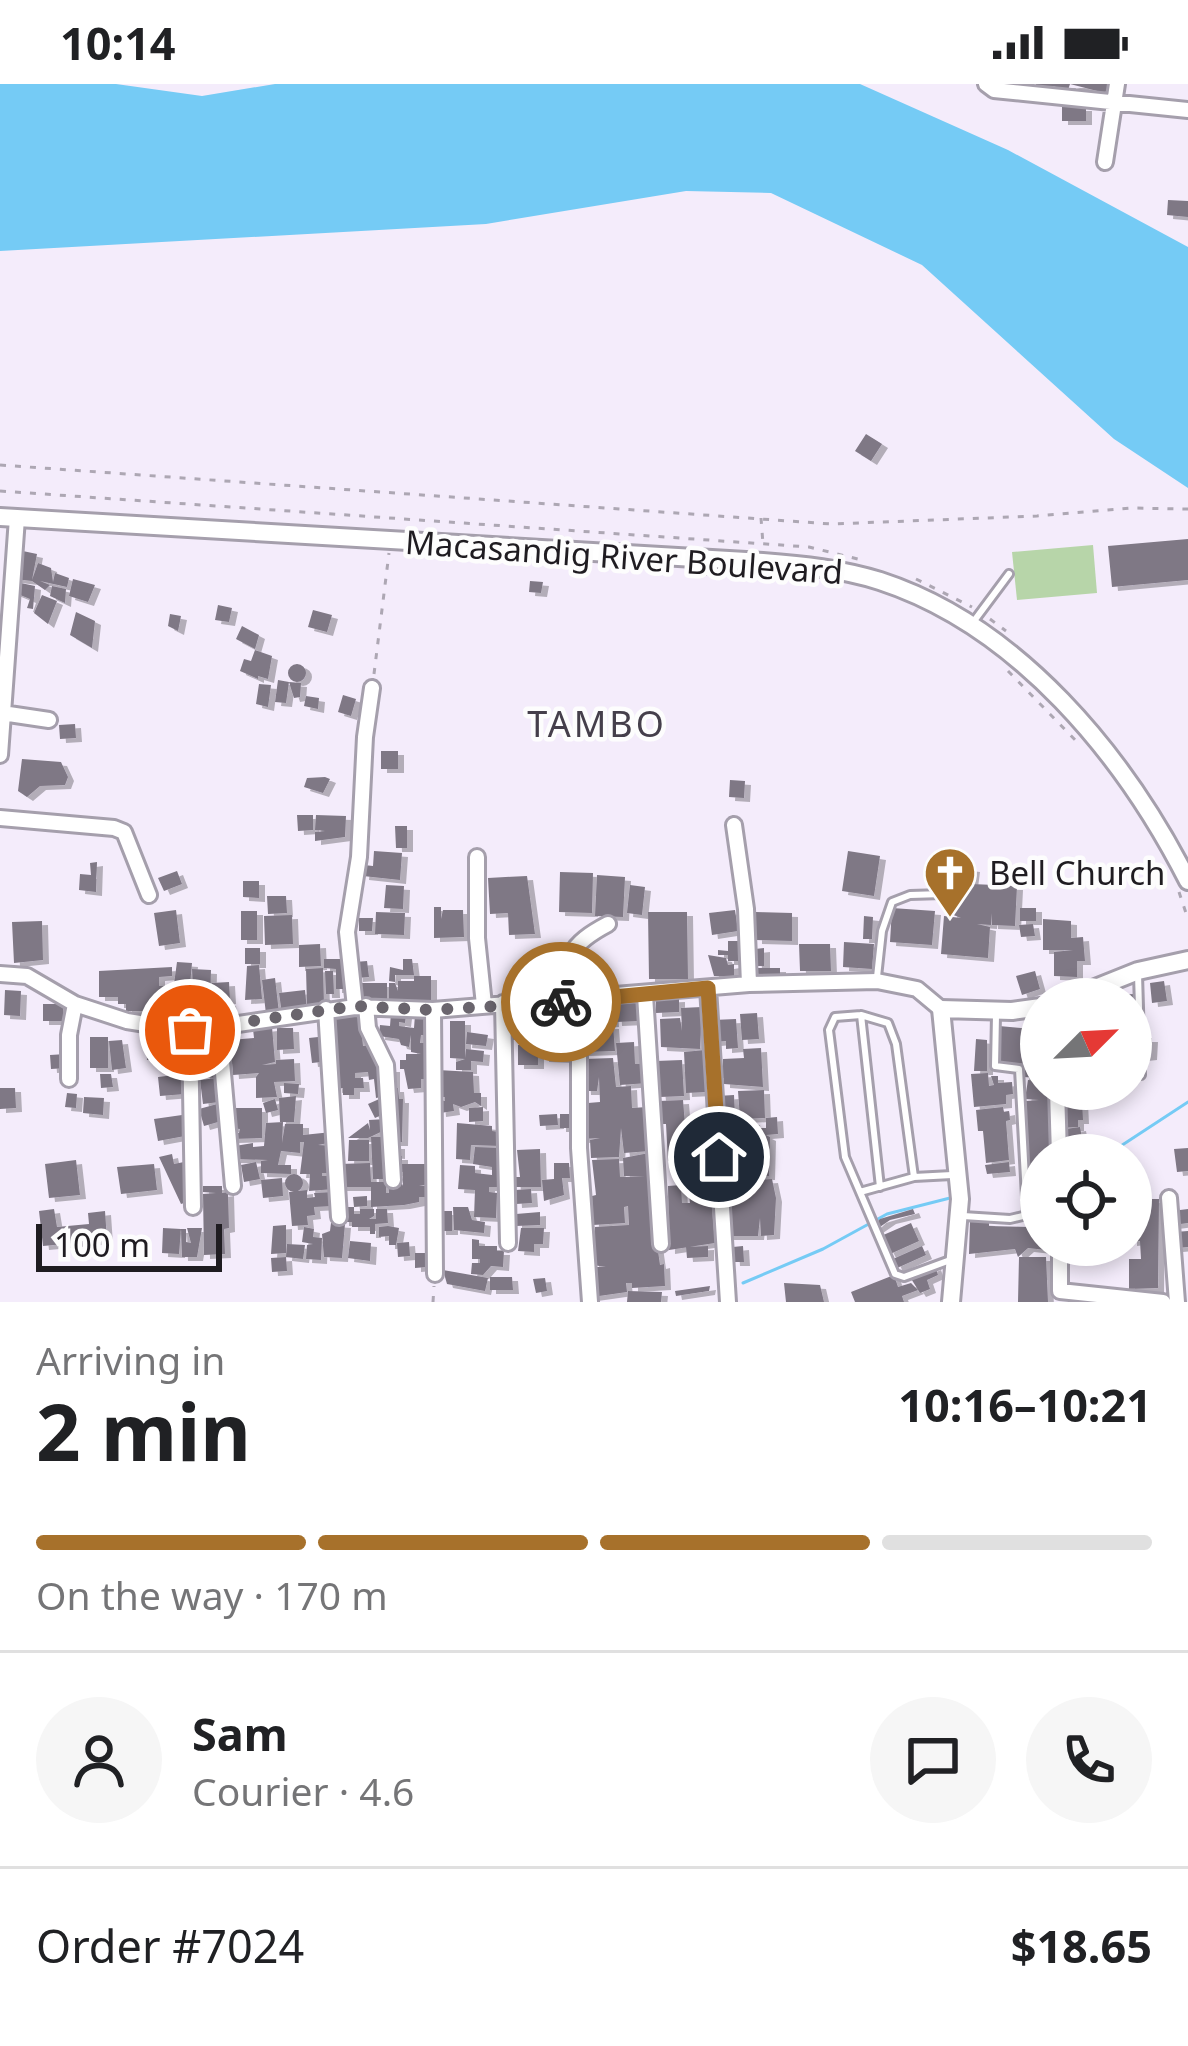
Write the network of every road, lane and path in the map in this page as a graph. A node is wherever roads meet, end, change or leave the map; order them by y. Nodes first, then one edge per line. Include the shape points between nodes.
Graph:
1 (1117, 84) edge
2 (987, 86) edge
3 (1113, 104) junction
4 (1188, 110) edge
5 (1105, 162) dead end
6 (0, 465) edge
7 (0, 491) edge
8 (1188, 509) edge
9 (761, 516) junction
10 (9, 518) edge
11 (390, 539) junction
12 (763, 544) junction
13 (862, 560) dead end
14 (900, 573) dead end
15 (700, 574) dead end
16 (1009, 574) dead end
17 (765, 578) dead end
18 (976, 618) junction
19 (1011, 636) dead end
20 (1007, 671) dead end
21 (372, 688) joint
22 (2, 713) edge
23 (50, 721) dead end
24 (0, 755) edge
25 (1090, 756) dead end
26 (0, 818) edge
27 (734, 825) dead end
28 (477, 857) dead end
29 (1183, 884) edge
30 (943, 894) dead end
31 (149, 895) dead end
32 (1188, 919) edge
33 (608, 924) dead end
34 (1188, 959) edge
35 (1138, 971) junction
36 (0, 974) edge
37 (1120, 978) edge
38 (1138, 978) edge
39 (877, 981) junction
40 (749, 985) junction
41 (708, 988) junction
42 (645, 995) junction
43 (574, 1001) junction
44 (503, 1003) junction
45 (74, 1004) junction
46 (484, 1005) junction
47 (360, 1006) junction
48 (941, 1009) junction
49 (1020, 1009) edge
50 (326, 1010) junction
51 (433, 1010) junction
52 (996, 1012) junction
53 (861, 1015) junction
54 (219, 1028) junction
55 (190, 1030) junction
56 (69, 1078) dead end
57 (958, 1174) junction
58 (914, 1177) junction
59 (393, 1180) dead end
60 (233, 1186) dead end
61 (880, 1186) junction
62 (860, 1192) junction
63 (1169, 1198) dead end
64 (193, 1208) dead end
65 (960, 1215) junction
66 (339, 1217) dead end
67 (508, 1243) dead end
68 (661, 1244) dead end
69 (956, 1258) junction
70 (435, 1274) joint
71 (1060, 1296) edge
72 (433, 1302) edge
73 (590, 1302) edge
74 (728, 1302) edge
75 (951, 1302) edge
76 (1163, 1302) edge
77 (1177, 1302) edge

1 - 3 street
2 - 3 street
3 - 4 street
3 - 5 street
6 - 9 path
7 - 12 path
8 - 9 path via 831,524
9 - 12 path
10 - 11 street, Macasandig River Boulevard
10 - 22 street
11 - 18 street, Macasandig River Boulevard via 808,566 883,582
11 - 21 path
12 - 13 path
14 - 18 path via 939,588
15 - 17 path
16 - 18 lane
18 - 19 path
18 - 29 street, Macasandig River Boulevard via 1108,756 1149,809
20 - 25 path
21 - 47 street via 346,932
22 - 23 street
22 - 24 street
26 - 31 street via 124,832
27 - 40 street
28 - 46 street
29 - 32 path
30 - 39 lane via 892,902
33 - 43 street via 572,950 566,970
34 - 35 street
35 - 37 street
35 - 38 lane
36 - 45 street via 27,976
39 - 40 street
39 - 48 street via 917,988
40 - 41 street
41 - 42 street
41 - 74 street
42 - 43 street
42 - 68 street
43 - 44 street
43 - 73 street
44 - 46 street
44 - 67 street
45 - 55 street
45 - 56 street
46 - 51 street
47 - 50 street
47 - 51 street
47 - 59 street via 386,1065
48 - 52 street
48 - 57 street
49 - 52 street
50 - 54 street
50 - 66 street
51 - 70 street
52 - 65 lane via 995,1066 1019,1069 1027,1215
53 - 58 lane via 891,1028
53 - 61 lane
53 - 62 lane via 836,1017 829,1030 845,1157
54 - 55 street
54 - 60 street
55 - 64 street
57 - 58 lane
57 - 65 street
58 - 61 lane
61 - 62 lane
62 - 69 lane via 898,1276
63 - 77 street
65 - 69 street
69 - 75 street
70 - 72 path
71 - 76 street

